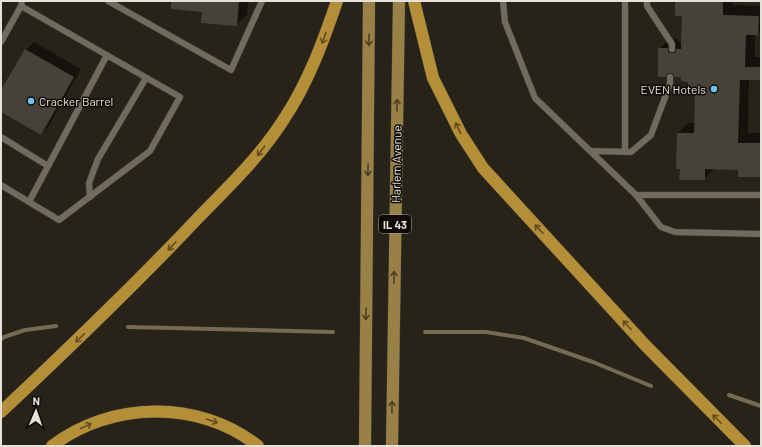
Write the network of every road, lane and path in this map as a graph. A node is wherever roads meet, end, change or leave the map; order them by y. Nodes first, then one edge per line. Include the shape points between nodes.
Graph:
1 (108, 1) edge
2 (262, 1) edge
3 (337, 1) edge
4 (370, 1) edge
5 (399, 1) edge
6 (414, 1) edge
7 (503, 1) edge
8 (625, 1) edge
9 (647, 1) edge
10 (21, 4) edge
11 (1, 42) edge
12 (672, 49) dead end
13 (107, 55) junction
14 (670, 77) dead end
15 (146, 78) junction
16 (1, 137) edge
17 (591, 152) junction
18 (625, 152) junction
19 (48, 166) junction
20 (1, 184) edge
21 (636, 195) junction
22 (761, 195) edge
23 (90, 197) junction
24 (29, 202) junction
25 (761, 234) edge
26 (1, 412) edge
27 (52, 446) edge
28 (258, 446) edge
29 (365, 446) edge
30 (392, 446) edge
31 (745, 446) edge

1 - 2 lane via 231,70
3 -> 26 highway via 307,79 284,120 254,161 153,266
4 -> 29 main road, IL 43
30 -> 5 main road, Harlem Avenue / IL 43
31 -> 6 highway via 645,345 483,168 461,134 434,78
7 - 17 lane via 505,22 535,98
8 - 18 lane
9 - 12 lane via 647,6 672,44
10 - 11 lane
10 - 13 lane
13 - 15 lane
13 - 19 lane
14 - 18 lane via 670,84 651,134 631,152
15 - 23 lane via 98,159 89,183
15 - 23 lane via 180,97 150,151
16 - 19 lane
17 - 18 lane
17 - 21 lane
19 - 24 lane
20 - 24 lane
21 - 22 lane
21 - 25 lane via 662,227 675,232
23 - 24 lane via 59,220
27 -> 28 highway via 68,435 108,418 159,411 186,413 217,422

